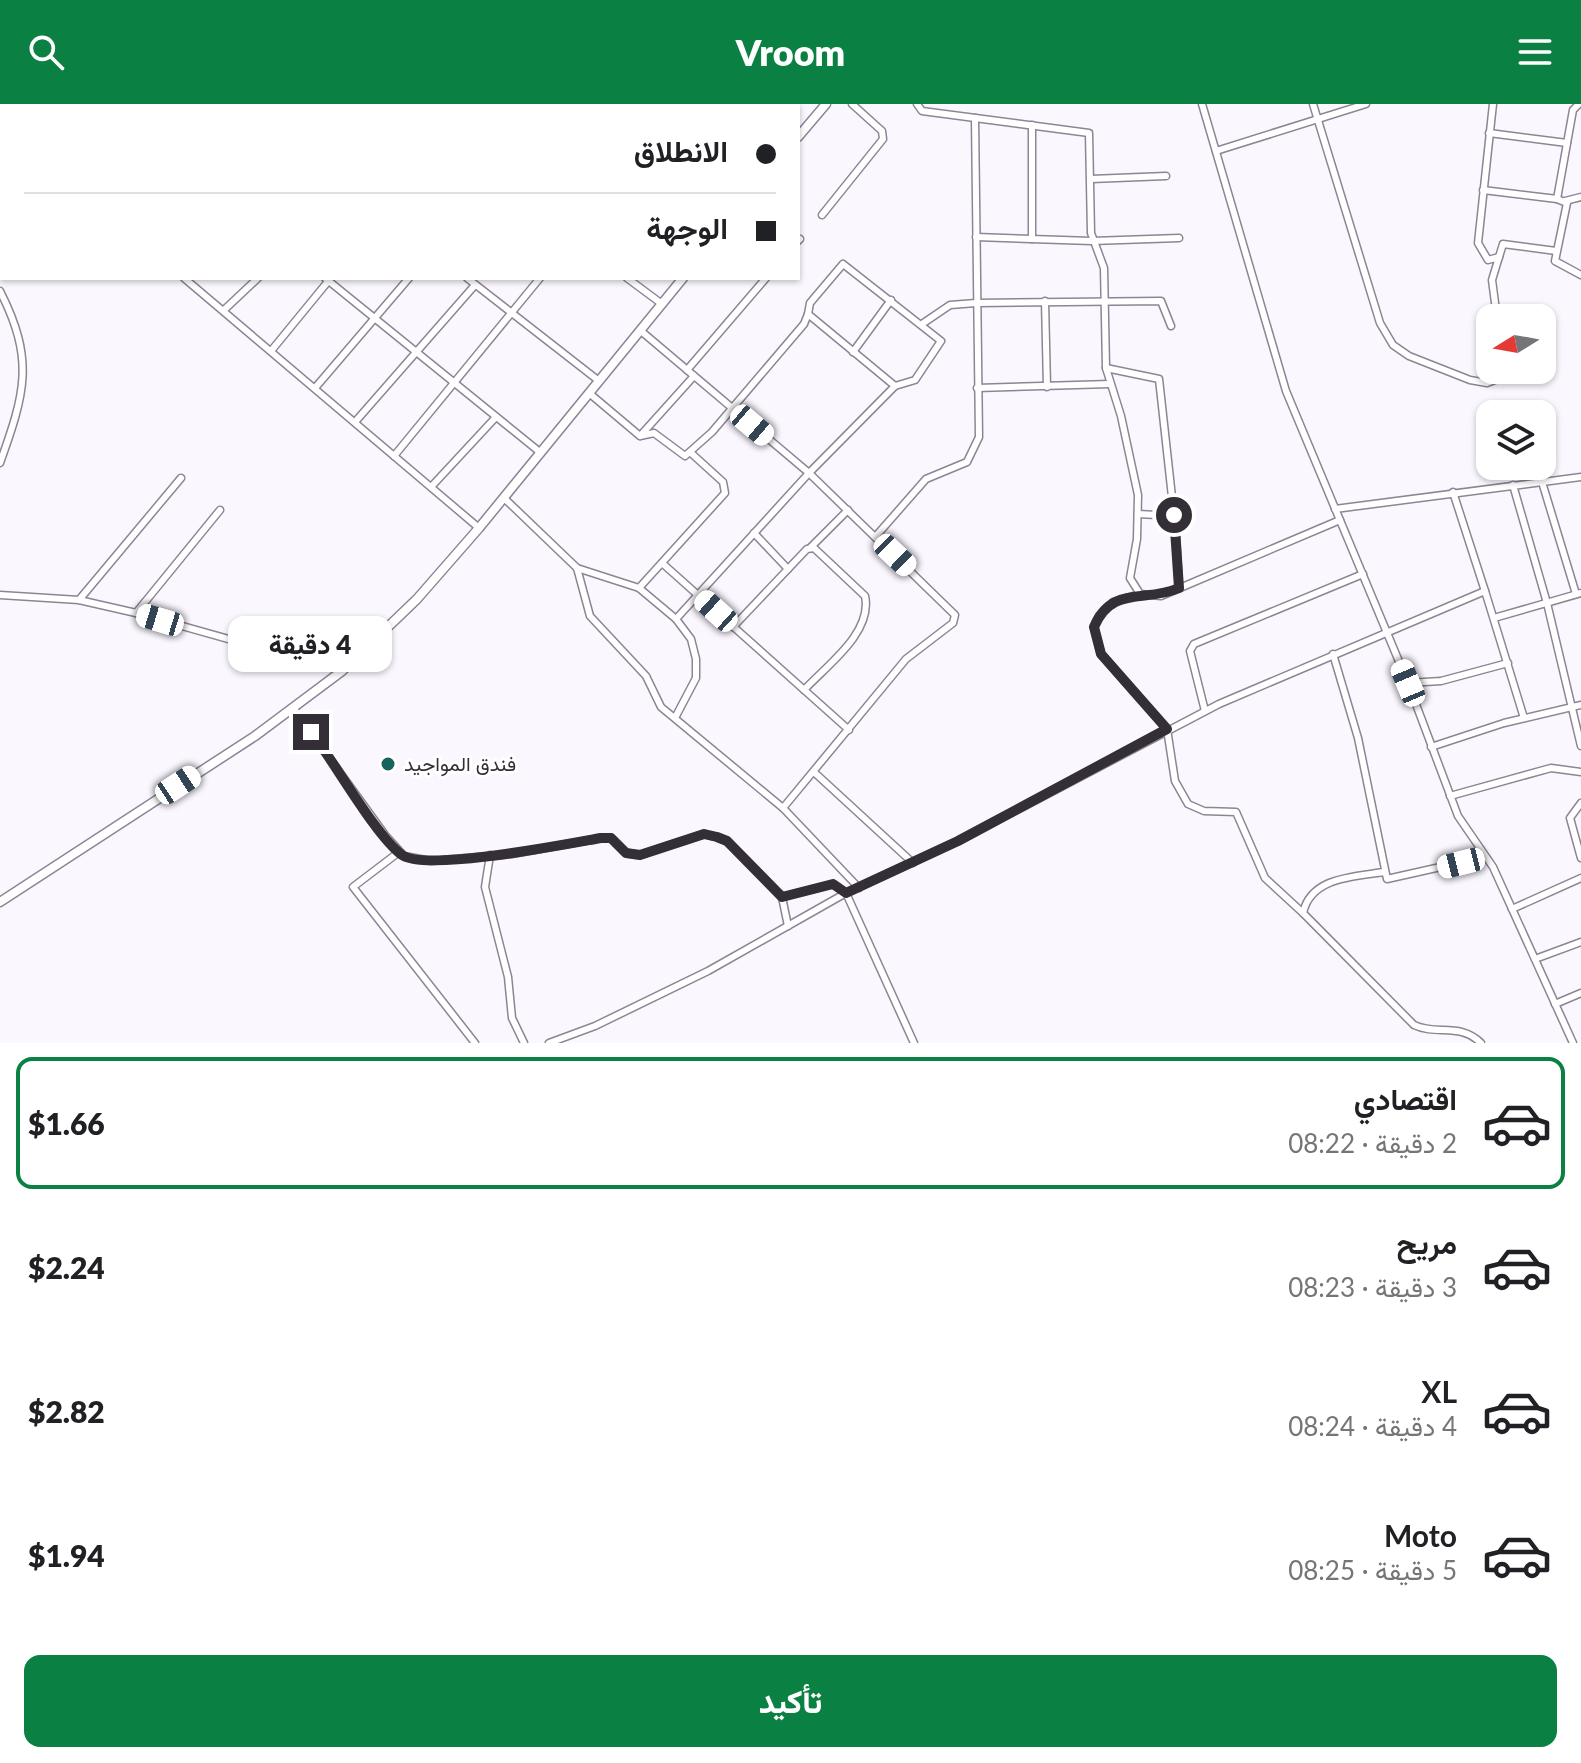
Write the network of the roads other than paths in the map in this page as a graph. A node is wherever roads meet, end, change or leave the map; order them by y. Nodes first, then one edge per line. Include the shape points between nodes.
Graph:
1 (826, 104) edge
2 (852, 104) edge
3 (917, 104) edge
4 (1202, 104) edge
5 (1313, 104) edge
6 (1366, 104) edge
7 (1493, 104) edge
8 (1579, 104) edge
9 (975, 118) junction
10 (1319, 120) junction
11 (1032, 125) junction
12 (1489, 133) junction
13 (800, 135) edge
14 (1567, 143) junction
15 (1216, 151) junction
16 (1166, 176) dead end
17 (1091, 179) junction
18 (1483, 190) junction
19 (1581, 197) edge
20 (1557, 199) junction
21 (1565, 201) junction
22 (822, 215) dead end
23 (976, 237) junction
24 (1179, 238) dead end
25 (1032, 239) junction
26 (1092, 241) junction
27 (1556, 251) junction
28 (1499, 257) junction
29 (1581, 275) edge
30 (186, 280) edge
31 (256, 280) edge
32 (327, 280) edge
33 (329, 280) edge
34 (407, 280) edge
35 (469, 280) edge
36 (539, 280) edge
37 (630, 280) edge
38 (681, 280) edge
39 (764, 280) edge
40 (475, 285) junction
41 (0, 291) edge
42 (1105, 299) junction
43 (891, 300) junction
44 (1045, 301) junction
45 (976, 303) junction
46 (662, 304) junction
47 (1495, 304) edge
48 (224, 310) junction
49 (514, 314) junction
50 (808, 314) junction
51 (377, 317) junction
52 (922, 324) junction
53 (1171, 326) dead end
54 (641, 331) junction
55 (417, 350) junction
56 (271, 351) junction
57 (853, 352) junction
58 (1106, 368) junction
59 (687, 370) junction
60 (694, 376) junction
61 (599, 381) junction
62 (1476, 381) edge
63 (457, 384) junction
64 (1110, 384) junction
65 (895, 386) junction
66 (1047, 387) junction
67 (315, 388) junction
68 (977, 388) junction
69 (589, 393) junction
70 (733, 409) junction
71 (496, 417) junction
72 (355, 422) junction
73 (640, 436) junction
74 (541, 453) junction
75 (691, 453) junction
76 (394, 456) junction
77 (0, 463) edge
78 (809, 473) junction
79 (1581, 477) edge
80 (181, 478) dead end
81 (1542, 482) junction
82 (1513, 485) junction
83 (431, 487) junction
84 (1453, 492) junction
85 (504, 498) junction
86 (1335, 509) junction
87 (220, 510) dead end
88 (848, 510) junction
89 (1138, 514) junction
90 (1174, 515) junction
91 (1340, 520) junction
92 (479, 528) junction
93 (754, 533) junction
94 (876, 536) junction
95 (811, 547) junction
96 (662, 563) junction
97 (577, 568) junction
98 (788, 569) junction
99 (1363, 574) junction
100 (639, 588) junction
101 (1179, 588) junction
102 (1485, 591) junction
103 (1140, 594) junction
104 (1578, 594) edge
105 (0, 595) edge
106 (698, 595) junction
107 (79, 600) junction
108 (1547, 603) junction
109 (136, 613) junction
110 (1494, 618) junction
111 (676, 619) junction
112 (733, 627) junction
113 (1387, 632) junction
114 (1333, 654) junction
115 (1508, 663) junction
116 (342, 671) junction
117 (1408, 683) junction
118 (804, 690) junction
119 (1577, 706) edge
120 (294, 709) junction
121 (1205, 711) junction
122 (676, 716) junction
123 (1524, 718) junction
124 (1167, 729) junction
125 (849, 730) junction
126 (1581, 746) edge
127 (1431, 747) junction
128 (1581, 772) edge
129 (815, 773) junction
130 (1450, 796) junction
131 (1581, 803) edge
132 (783, 808) junction
133 (399, 852) junction
134 (490, 855) junction
135 (1485, 857) junction
136 (1581, 858) edge
137 (913, 863) junction
138 (1384, 872) junction
139 (1581, 878) edge
140 (859, 888) junction
141 (846, 893) junction
142 (782, 897) junction
143 (0, 902) edge
144 (1512, 909) junction
145 (1303, 913) junction
146 (788, 926) junction
147 (1581, 942) edge
148 (1535, 959) junction
149 (1581, 993) edge
150 (1555, 1004) junction
151 (574, 1033) junction
152 (475, 1043) edge
153 (524, 1043) edge
154 (549, 1043) edge
155 (578, 1043) edge
156 (914, 1043) edge
157 (1481, 1043) edge
158 (1573, 1043) edge

1 - 13 street
2 - 22 street via 882,131 883,139
3 - 9 street via 922,111
4 - 15 street
5 - 10 street
6 - 10 street
7 - 12 street
8 - 14 street
9 - 11 street
9 - 23 street
10 - 15 street
10 - 62 street via 1380,323 1393,345
11 - 17 street via 1089,133
11 - 25 street
12 - 14 street
12 - 18 street
14 - 20 street
15 - 86 street via 1274,356
16 - 17 street
17 - 26 street
18 - 20 street
18 - 28 street via 1479,245 1488,260
19 - 21 street
20 - 21 street
21 - 27 street
23 - 25 street
23 - 45 street
24 - 26 street
25 - 26 street
26 - 42 street via 1104,268
27 - 28 street via 1502,244
27 - 29 street via 1557,265
28 - 47 street via 1492,280
30 - 48 street
31 - 48 street
32 - 56 street
33 - 51 street
34 - 51 street
35 - 40 street
36 - 49 street
37 - 46 street
38 - 46 street
39 - 59 street
40 - 49 street
40 - 55 street
41 - 77 street via 23,344 24,375
42 - 44 street
42 - 53 street via 1161,301
42 - 58 street
43 - 50 street via 842,264 810,303
43 - 52 street
43 - 57 street
44 - 45 street
44 - 66 street
45 - 52 street via 950,305
45 - 68 street
46 - 54 street
48 - 56 street
49 - 61 street
49 - 63 street
50 - 57 street
50 - 70 street
51 - 55 street
51 - 67 street
52 - 65 street via 941,341 915,380
54 - 59 street
54 - 61 street
55 - 63 street
55 - 72 street
56 - 67 street
57 - 65 street
58 - 64 street
58 - 90 street via 1159,379
59 - 60 street
60 - 70 street
60 - 73 street
61 - 69 street
63 - 71 street
63 - 76 street
64 - 66 street
64 - 89 street via 1121,416
65 - 78 street
66 - 68 street
67 - 72 street
68 - 94 street via 979,437 973,455 926,479
69 - 73 street
69 - 74 street
70 - 75 street
70 - 78 street
71 - 74 street
71 - 83 street
72 - 76 street
73 - 75 street via 654,433 678,454
74 - 85 street
75 - 96 street via 723,482 725,493
76 - 83 street
78 - 88 street
78 - 93 street
79 - 81 street
80 - 107 street
81 - 82 street
81 - 104 street
82 - 84 street
82 - 108 street
83 - 92 street
84 - 86 street
84 - 102 street
85 - 92 street
85 - 97 street
86 - 91 street
87 - 109 street
88 - 94 street
88 - 95 street
89 - 90 street
89 - 103 street via 1130,578
90 - 101 street
91 - 99 street
91 - 101 street
92 - 116 street via 417,599
93 - 98 street
93 - 106 street
94 - 125 street via 954,611 955,619 906,659
95 - 98 street
95 - 118 street via 865,596 866,611 856,635
96 - 100 street
96 - 106 street
97 - 100 street
97 - 122 street via 590,616 646,676 661,707
98 - 112 street
99 - 113 street
99 - 121 street via 1194,644 1190,651
100 - 111 street
101 - 103 street via 1155,597
102 - 110 street
102 - 113 street
103 - 124 street via 1107,605 1094,627 1095,641
104 - 108 street
105 - 107 street
106 - 111 street
106 - 112 street
107 - 109 street
108 - 110 street
108 - 119 street
109 - 116 street
110 - 115 street
111 - 122 street via 691,639 696,678
112 - 118 street
113 - 114 street
113 - 117 street
114 - 121 street
114 - 138 street via 1358,738
115 - 117 street via 1451,679
115 - 123 street
116 - 120 street
117 - 127 street
118 - 125 street
119 - 123 street
119 - 126 street
120 - 133 street
120 - 143 street
121 - 124 street
122 - 132 street
123 - 127 street
124 - 137 street
124 - 145 street via 1175,781 1188,804 1204,811 1236,812 1265,878
125 - 129 street
127 - 130 street
128 - 130 street via 1551,768
129 - 132 street
129 - 137 street
130 - 135 street via 1463,828
131 - 136 street via 1570,818
132 - 140 street
133 - 134 street via 431,861
133 - 152 street via 353,887
134 - 142 street via 601,838 640,855 707,834 727,841
134 - 153 street via 485,887 508,977 512,1018
135 - 138 street via 1390,881
135 - 144 street
137 - 140 street
138 - 145 street via 1324,884
139 - 144 street
140 - 141 street
141 - 142 street via 833,884
141 - 146 street
141 - 156 street
142 - 146 street
144 - 148 street
145 - 157 street via 1414,1025 1460,1030
146 - 151 street via 708,971
147 - 148 street
148 - 150 street
149 - 150 street
150 - 158 street
151 - 154 street
151 - 155 street

